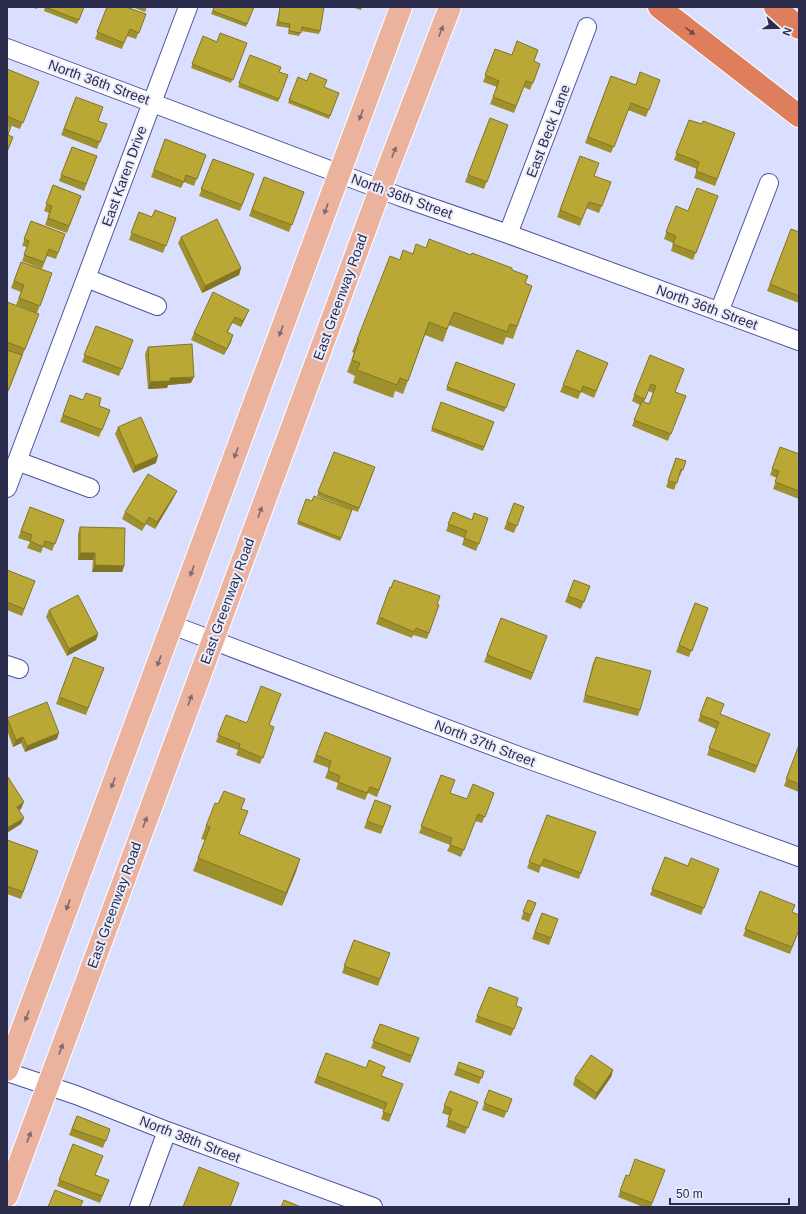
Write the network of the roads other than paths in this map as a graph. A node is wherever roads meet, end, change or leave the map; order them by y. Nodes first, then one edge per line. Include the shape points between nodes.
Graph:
1 (188, 7) edge
2 (401, 7) edge
3 (450, 7) edge
4 (659, 7) edge
5 (775, 7) edge
6 (587, 27) dead end
7 (799, 28) edge
8 (7, 48) edge
9 (151, 102) junction
10 (799, 116) edge
11 (339, 172) junction
12 (769, 183) dead end
13 (380, 189) junction
14 (508, 234) junction
15 (86, 278) junction
16 (157, 306) dead end
17 (719, 312) junction
18 (799, 342) edge
19 (17, 461) junction
20 (7, 488) edge
21 (90, 488) dead end
22 (172, 625) junction
23 (212, 640) junction
24 (799, 857) edge
25 (7, 1071) edge
26 (48, 1085) junction
27 (167, 1131) junction
28 (7, 1196) edge
29 (362, 1205) edge
30 (139, 1207) edge

1 - 9 street, East Karen Drive
2 -> 11 main road
13 -> 3 main road, East Greenway Road
4 -> 10 highway
5 - 7 highway
6 - 14 street, East Beck Lane
8 - 9 street, North 36th Street
9 - 11 street, North 36th Street
9 - 15 street, East Karen Drive
11 - 13 street, North 36th Street
11 -> 22 main road
12 - 17 street
13 - 14 street, North 36th Street
23 -> 13 main road, East Greenway Road
14 - 17 street, North 36th Street
15 - 16 street
15 - 19 street, East Karen Drive
17 - 18 street, North 36th Street
19 - 20 street, East Karen Drive
19 - 21 street
22 - 23 street, North 37th Street
22 -> 25 main road
23 - 24 street, North 37th Street via 519,756
26 -> 23 main road, East Greenway Road
25 - 26 street, North 38th Street
26 - 27 street, North 38th Street
28 -> 26 main road, East Greenway Road
27 - 29 street, North 38th Street
27 - 30 street

